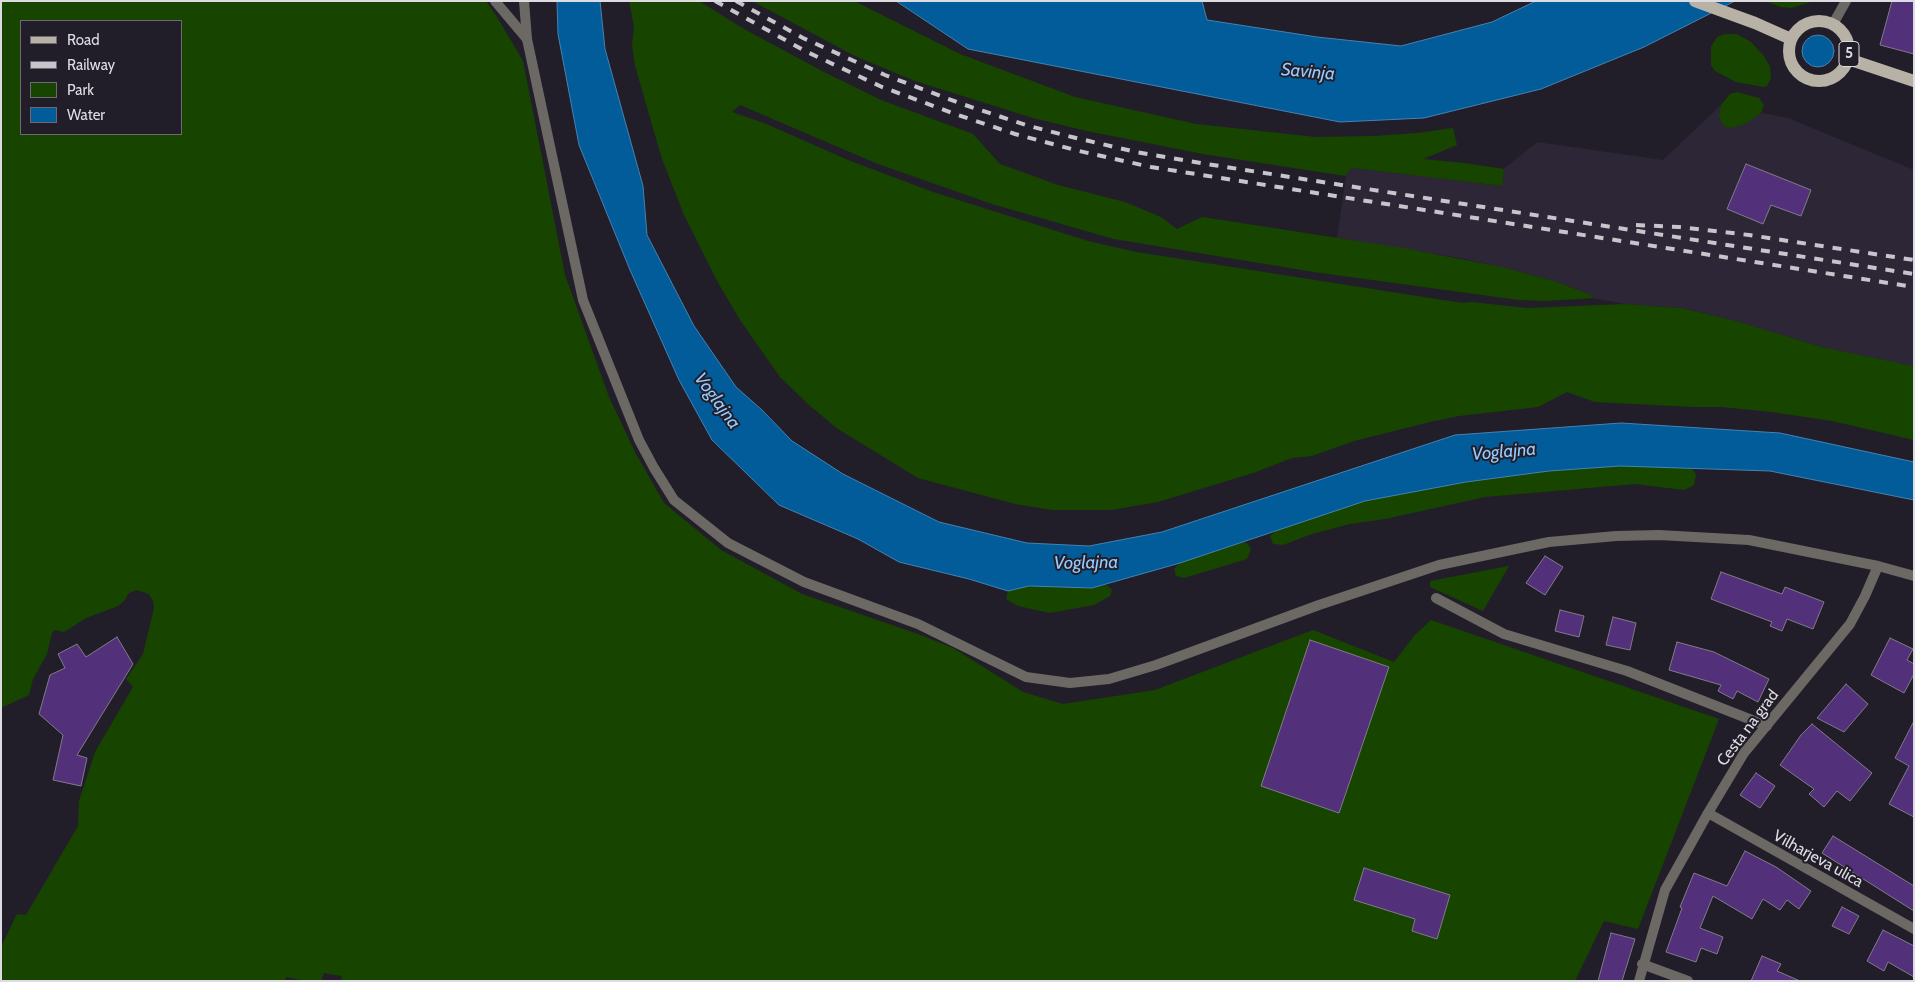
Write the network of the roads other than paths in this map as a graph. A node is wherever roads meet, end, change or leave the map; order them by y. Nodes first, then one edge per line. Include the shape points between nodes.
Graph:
1 (495, 1) edge
2 (524, 1) edge
3 (1696, 1) edge
4 (1846, 1) edge
5 (1833, 24) junction
6 (527, 39) junction
7 (1791, 39) junction
8 (1848, 59) junction
9 (1914, 81) edge
10 (1878, 566) junction
11 (1914, 576) edge
12 (1436, 598) dead end
13 (1767, 726) junction
14 (1708, 813) junction
15 (1914, 929) edge
16 (1642, 964) junction
17 (1638, 981) edge
18 (1688, 981) edge

1 - 6 street
2 - 6 street
3 - 7 main road
4 - 5 street
5 - 7 main road, 5 via 1824,21 1804,24
5 - 8 main road, 5 via 1845,35
6 - 10 street via 583,300 639,440 674,500 728,543 804,582 918,624 1026,677 1070,683 1109,679 1156,666 1319,605 1439,565 1549,542 1660,535 1749,540
7 - 8 main road, 5 via 1788,57 1792,66 1797,73 1813,81 1831,79 1839,74
8 - 9 main road, 5
10 - 11 street
10 - 13 street, Cesta na grad via 1850,624
12 - 13 street via 1504,634 1627,671
13 - 14 street, Cesta na grad via 1744,753
14 - 15 street, Vilharjeva ulica
14 - 16 street, Cesta na grad via 1665,890
16 - 17 street, Cesta na grad
16 - 18 street

